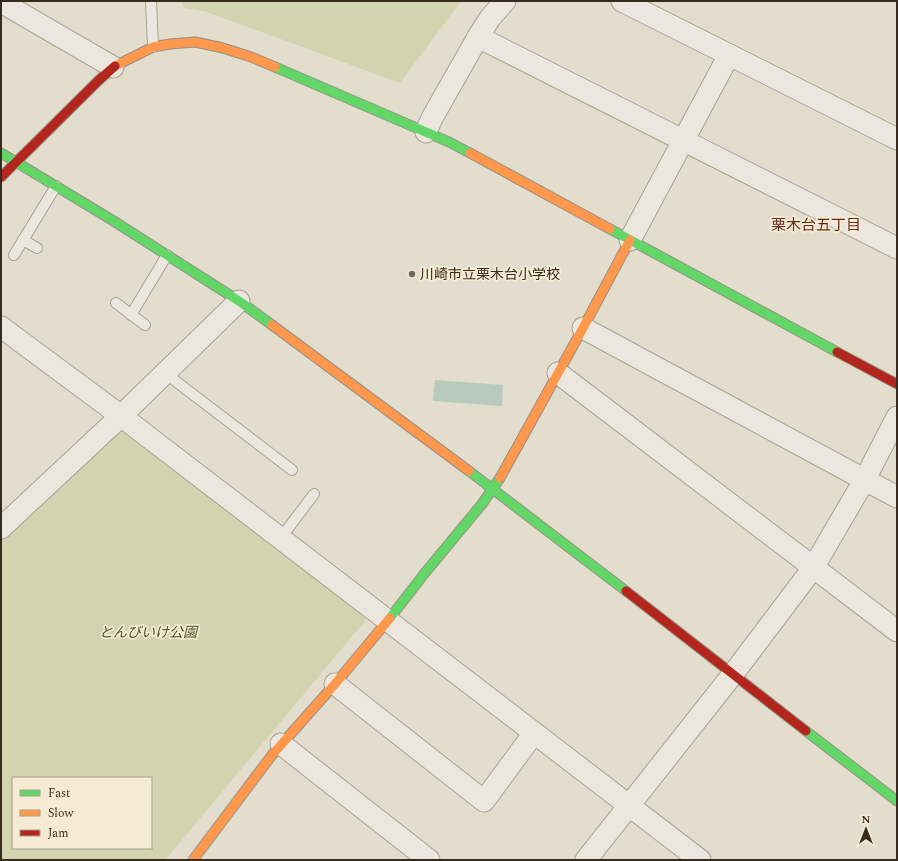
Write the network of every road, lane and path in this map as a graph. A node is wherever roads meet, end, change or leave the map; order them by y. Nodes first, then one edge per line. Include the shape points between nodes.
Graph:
1 (151, 1) edge
2 (505, 1) edge
3 (622, 1) edge
4 (1, 2) edge
5 (478, 37) junction
6 (153, 47) junction
7 (729, 55) junction
8 (113, 67) junction
9 (426, 132) junction
10 (896, 136) edge
11 (684, 140) junction
12 (1, 153) edge
13 (17, 162) junction
14 (1, 177) edge
15 (56, 186) junction
16 (23, 240) junction
17 (630, 240) junction
18 (37, 248) dead end
19 (897, 248) edge
20 (14, 255) dead end
21 (167, 255) junction
22 (238, 301) junction
23 (116, 303) dead end
24 (131, 314) junction
25 (145, 325) dead end
26 (1, 328) edge
27 (584, 328) junction
28 (165, 373) junction
29 (558, 373) junction
30 (897, 384) edge
31 (121, 416) junction
32 (897, 417) edge
33 (292, 470) dead end
34 (865, 479) junction
35 (493, 489) junction
36 (314, 494) dead end
37 (897, 497) edge
38 (5, 518) edge
39 (280, 538) junction
40 (813, 568) junction
41 (387, 621) junction
42 (897, 631) edge
43 (733, 674) junction
44 (335, 684) junction
45 (534, 733) junction
46 (282, 744) junction
47 (897, 801) edge
48 (629, 805) junction
49 (195, 859) edge
50 (429, 860) edge
51 (586, 860) edge
52 (700, 860) edge

1 - 6 lane
2 - 5 street
3 - 7 street
4 - 8 street
5 - 9 street
5 - 11 street
6 - 8 street
6 - 9 street via 195,42 251,56
7 - 10 street
7 - 11 street
8 - 13 street
9 - 17 street
11 - 17 street
11 - 19 street
12 - 13 street
13 - 14 street
13 - 15 street
15 - 16 lane
15 - 21 street
16 - 18 lane
16 - 20 lane
17 - 27 street
17 - 30 street
21 - 22 street
21 - 24 lane
22 - 28 street
22 - 35 street
23 - 24 lane
24 - 25 lane
26 - 31 street
27 - 29 street
27 - 34 street
28 - 31 street
28 - 33 lane
29 - 35 street
29 - 40 street
31 - 38 street
31 - 39 street
32 - 34 street
34 - 37 street
34 - 40 street
35 - 41 street
35 - 43 street
36 - 39 lane
39 - 41 street
40 - 42 street
40 - 43 street
41 - 44 street
41 - 45 street
43 - 47 street
43 - 48 street
44 - 45 street via 484,801
44 - 46 street
45 - 48 street
46 - 49 street
46 - 50 street
48 - 51 street
48 - 52 street

